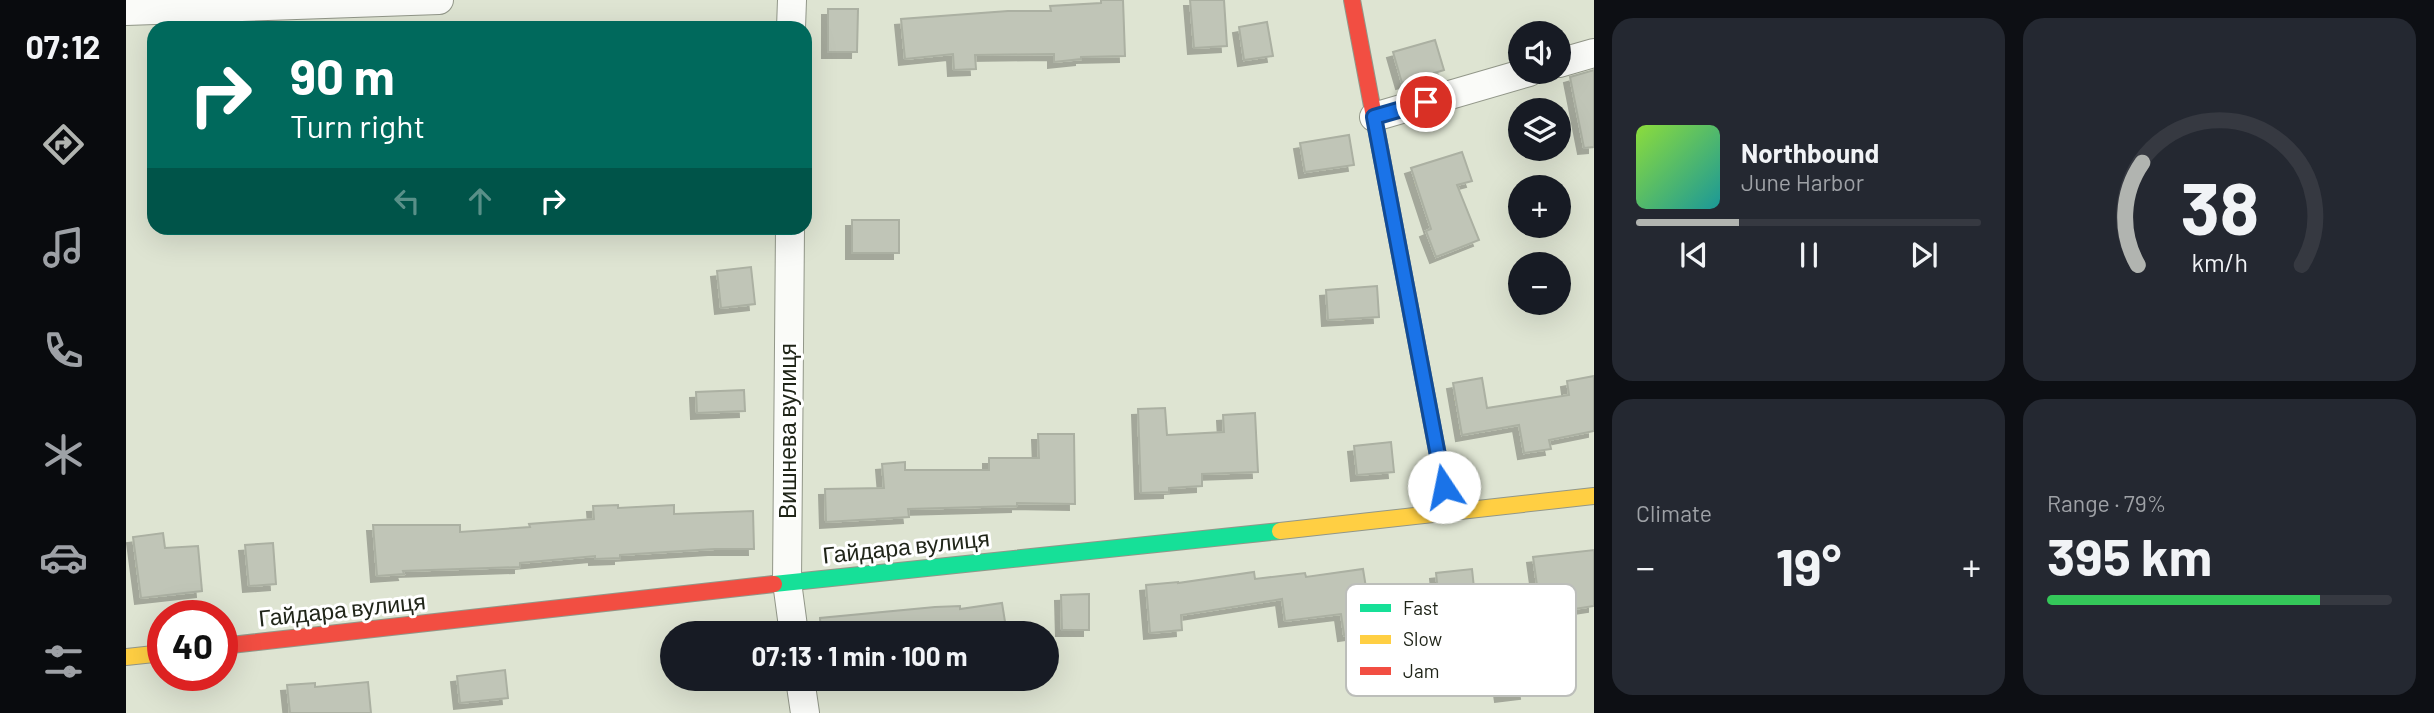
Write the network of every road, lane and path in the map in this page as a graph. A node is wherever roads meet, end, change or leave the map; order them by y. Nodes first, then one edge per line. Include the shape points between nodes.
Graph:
1 (439, 0) edge
2 (792, 0) edge
3 (1352, 0) edge
4 (126, 11) edge
5 (791, 21) edge
6 (1594, 53) edge
7 (1571, 60) edge
8 (1508, 78) edge
9 (1374, 117) junction
10 (790, 235) edge
11 (1594, 496) edge
12 (1449, 514) junction
13 (787, 582) junction
14 (792, 621) edge
15 (238, 644) edge
16 (147, 655) edge
17 (126, 657) edge
18 (802, 691) edge
19 (805, 713) edge

1 - 4 street
2 - 5 street
3 - 9 street
6 - 7 street
8 - 9 street
9 - 12 street
10 - 13 street, Вишнева вулиця
11 - 12 street, Гайдара вулиця
12 - 13 street, Гайдара вулиця
13 - 14 street, Вишнева вулиця
13 - 15 street, Гайдара вулиця
16 - 17 street
18 - 19 street

